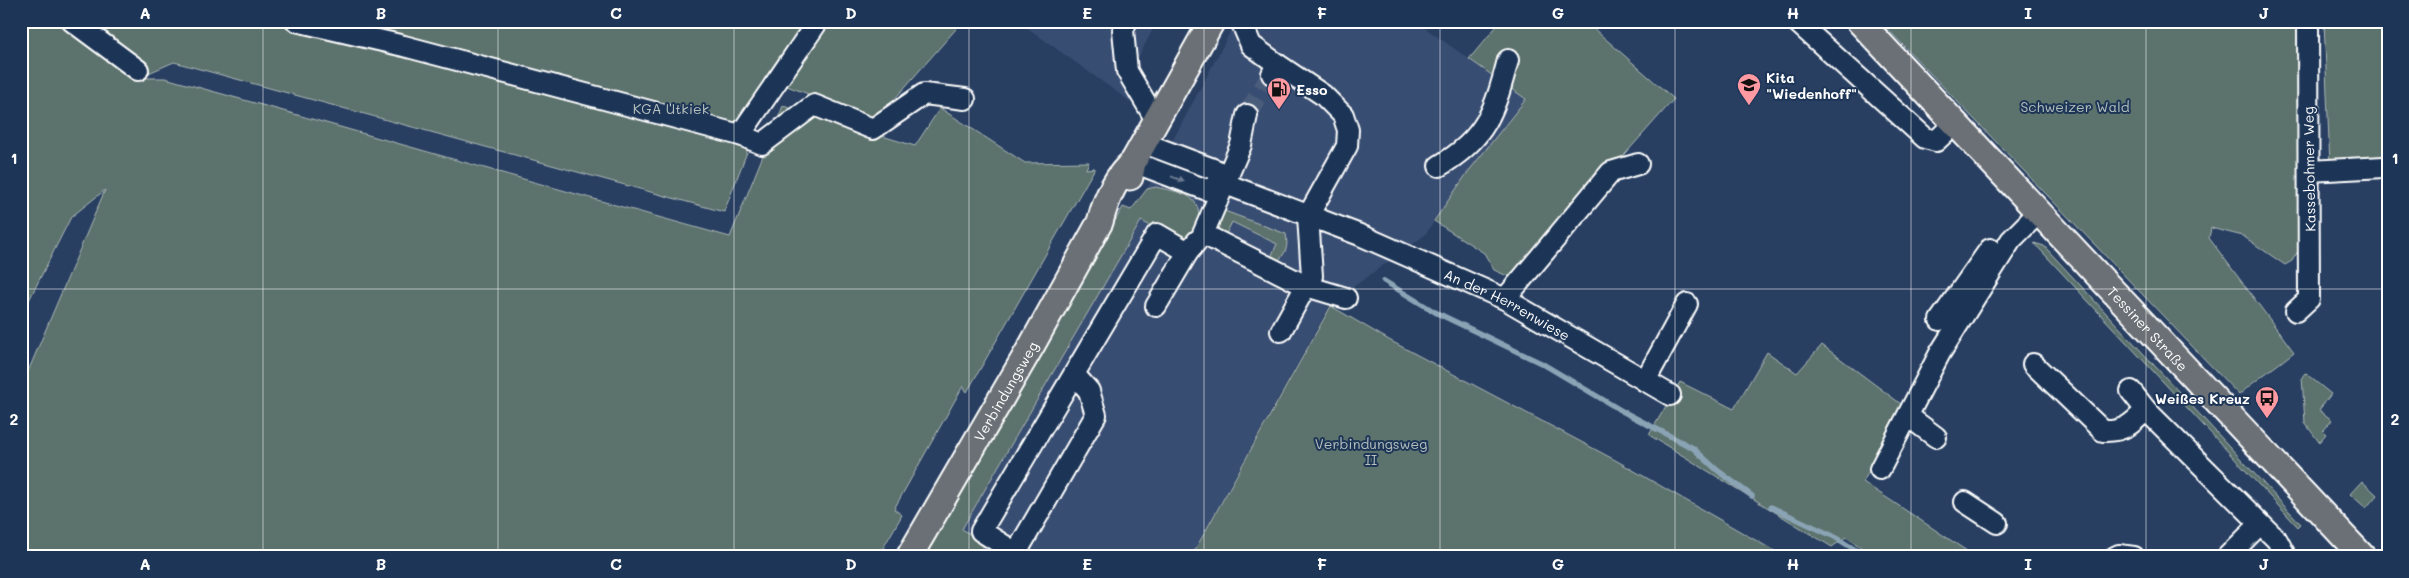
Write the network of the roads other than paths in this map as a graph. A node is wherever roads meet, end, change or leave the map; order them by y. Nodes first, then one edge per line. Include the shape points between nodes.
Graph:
1 (72, 21) edge
2 (296, 21) edge
3 (818, 21) edge
4 (1127, 21) edge
5 (1212, 21) edge
6 (1241, 21) edge
7 (1796, 21) edge
8 (1859, 21) edge
9 (2308, 21) edge
10 (1508, 60) dead end
11 (138, 70) dead end
12 (965, 99) dead end
13 (1247, 115) tunnel mouth
14 (1156, 120) junction
15 (1955, 123) junction
16 (740, 135) junction
17 (1139, 152) junction
18 (1638, 164) dead end
19 (1439, 166) dead end
20 (2388, 169) edge
21 (2308, 171) junction
22 (1223, 184) junction
23 (2034, 207) junction
24 (1308, 216) junction
25 (1203, 234) junction
26 (1188, 252) junction
27 (1306, 286) junction
28 (1346, 298) dead end
29 (1505, 299) junction
30 (1687, 304) dead end
31 (1156, 306) dead end
32 (2296, 311) dead end
33 (1940, 320) dead end
34 (1281, 332) dead end
35 (2033, 364) dead end
36 (1074, 374) junction
37 (1645, 381) junction
38 (2131, 391) dead end
39 (1670, 395) dead end
40 (2146, 410) junction
41 (1908, 416) junction
42 (1936, 437) dead end
43 (1880, 470) dead end
44 (1966, 502) dead end
45 (1996, 522) dead end
46 (2260, 524) junction
47 (909, 557) edge
48 (2115, 557) edge
49 (2134, 557) edge
50 (2228, 557) edge
51 (2286, 557) edge
52 (2363, 557) edge

1 - 11 street
2 - 16 street via 404,46
3 - 16 street
4 - 14 street via 1123,30 1127,71
5 - 14 main road, Verbindungsweg
6 - 24 street via 1249,41 1274,69 1322,95 1342,115 1348,130 1348,146
7 - 15 street via 1925,138 1936,141
8 - 15 main road, Tessiner Straße
9 - 21 street, Kassebohmer Weg
10 - 19 street via 1498,98 1487,123 1460,154
12 - 16 street via 924,94 872,129 814,105 762,144
13 - 22 street via 1240,145
14 - 17 main road, Verbindungsweg
15 - 23 main road, Tessiner Straße
17 - 22 street via 1207,190
17 - 47 main road, Verbindungsweg via 1116,206 1100,222
18 - 29 street via 1611,172
20 - 21 street
21 - 32 street, Kassebohmer Weg via 2309,299
22 - 24 street
22 - 25 street
23 - 33 street via 2008,223
23 - 41 street via 1940,353
23 - 52 main road, Tessiner Straße
24 - 27 street via 1312,276
24 - 29 street, An der Herrenwiese
25 - 26 street
25 - 27 street
26 - 31 street
26 - 36 street via 1157,234
27 - 28 street
27 - 34 street
29 - 37 street, An der Herrenwiese
30 - 37 street
35 - 40 street via 2103,431 2115,432 2130,427
36 - 36 street via 1089,391 1096,415 1016,553 982,531
37 - 39 street, An der Herrenwiese
38 - 40 street
40 - 46 street
41 - 42 street
41 - 43 street
44 - 45 street
46 - 50 street
46 - 51 street via 2277,540
48 - 49 street

